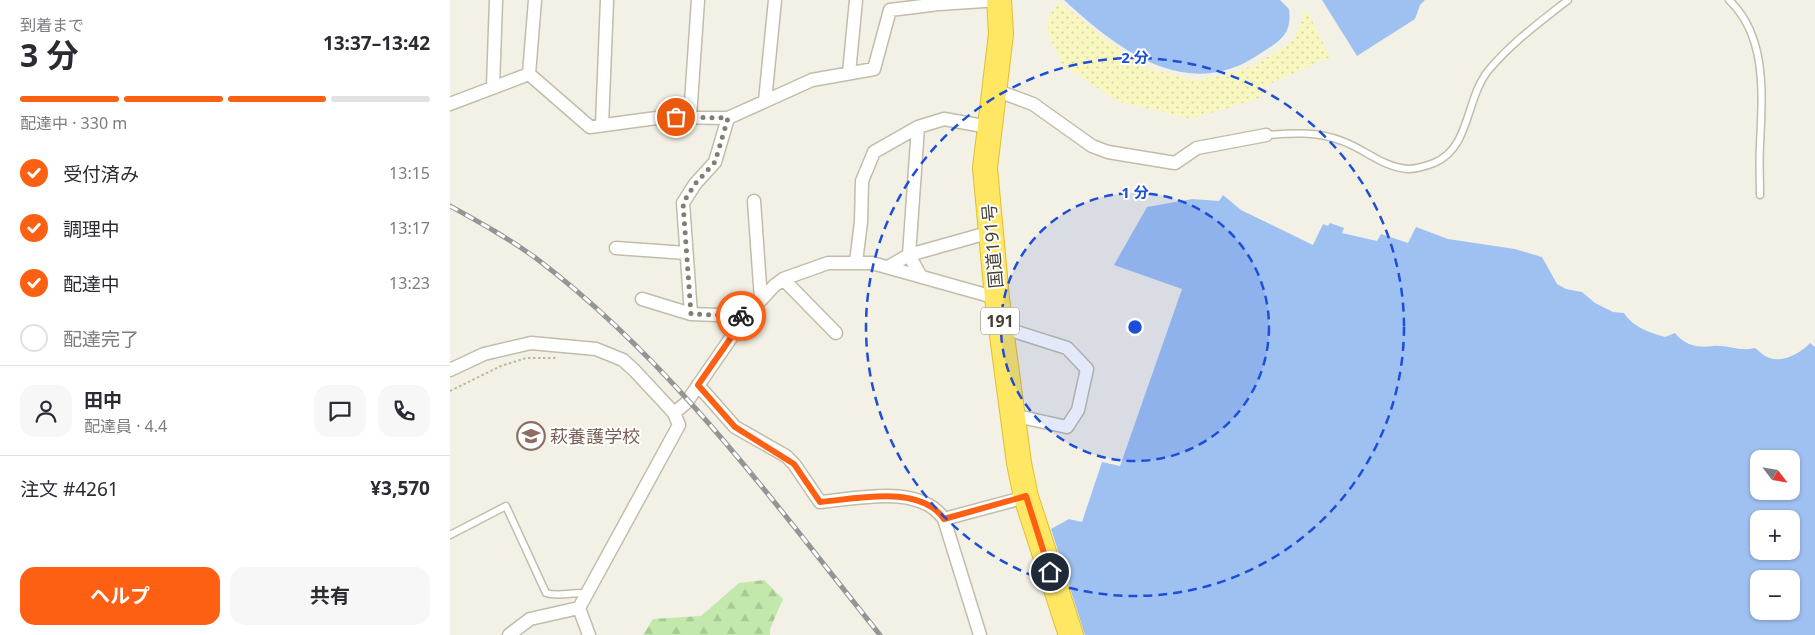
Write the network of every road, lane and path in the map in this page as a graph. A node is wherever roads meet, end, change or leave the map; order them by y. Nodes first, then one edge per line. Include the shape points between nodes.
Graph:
1 (496, 0) edge
2 (535, 0) edge
3 (607, 0) edge
4 (698, 0) edge
5 (775, 0) edge
6 (856, 0) edge
7 (999, 0) edge
8 (1568, 0) edge
9 (1729, 0) edge
10 (849, 73) junction
11 (529, 74) junction
12 (493, 88) junction
13 (995, 90) junction
14 (765, 101) junction
15 (450, 104) edge
16 (690, 117) junction
17 (728, 118) junction
18 (602, 125) junction
19 (918, 127) junction
20 (990, 127) junction
21 (1266, 134) joint
22 (1760, 195) dead end
23 (754, 201) dead end
24 (991, 232) junction
25 (616, 248) dead end
26 (686, 253) junction
27 (909, 255) junction
28 (856, 262) junction
29 (888, 267) junction
30 (920, 275) junction
31 (783, 278) junction
32 (997, 298) junction
33 (642, 299) dead end
34 (761, 300) junction
35 (691, 314) junction
36 (746, 316) junction
37 (1001, 327) junction
38 (836, 333) dead end
39 (562, 358) dead end
40 (450, 370) edge
41 (698, 385) junction
42 (450, 391) edge
43 (674, 413) junction
44 (1012, 415) junction
45 (1026, 496) junction
46 (944, 519) junction
47 (450, 534) edge
48 (587, 593) junction
49 (579, 608) junction
50 (509, 635) edge
51 (589, 635) edge
52 (980, 635) edge
53 (1071, 635) edge

1 - 12 street
2 - 11 street
3 - 18 street
4 - 16 street
5 - 14 street
6 - 10 street
7 - 10 street via 890,10 874,68
7 - 13 highway, 国道191号 / 191 via 1001,34
8 - 21 lane via 1512,46 1486,73 1455,148 1445,158 1428,166 1409,169 1382,163 1344,141 1324,135 1301,132
9 - 22 lane via 1745,20 1758,53 1763,90
10 - 14 street via 812,80
11 - 12 street
11 - 18 street via 590,127
12 - 15 street
13 - 20 highway, 国道191号 / 191
13 - 21 street via 1034,104 1092,146 1127,156 1175,163 1197,148
14 - 17 street
16 - 17 street
16 - 18 street
17 - 26 street via 715,162 683,203
19 - 20 street via 944,119
19 - 27 street
19 - 28 street via 874,152 862,180
20 - 24 highway, 国道191号 / 191 via 985,168
23 - 34 street
24 - 27 street
24 - 32 highway, 国道191号 / 191
25 - 26 street
26 - 35 street
27 - 29 street
27 - 30 street
28 - 29 street
28 - 31 street via 828,263
29 - 30 street
30 - 32 street
31 - 34 street
31 - 38 street
32 - 37 highway, 国道191号 / 191
33 - 35 street
34 - 36 street
35 - 36 street
36 - 41 street
37 - 44 highway, 国道191号 / 191
37 - 44 street via 1068,348 1087,369 1078,410 1067,427
39 - 42 path via 526,358 501,366
40 - 43 street via 484,354 531,343 596,349 623,360
41 - 43 street via 686,403
41 - 46 street via 735,427 794,464 820,502 891,497 914,499 938,511
43 - 48 street via 679,425
44 - 45 highway, 国道191号 / 191
45 - 46 street
45 - 53 highway, 国道191号 / 191
46 - 52 street
47 - 48 lane via 506,506 546,593 555,596
48 - 49 street
49 - 50 street via 530,618
49 - 51 street

